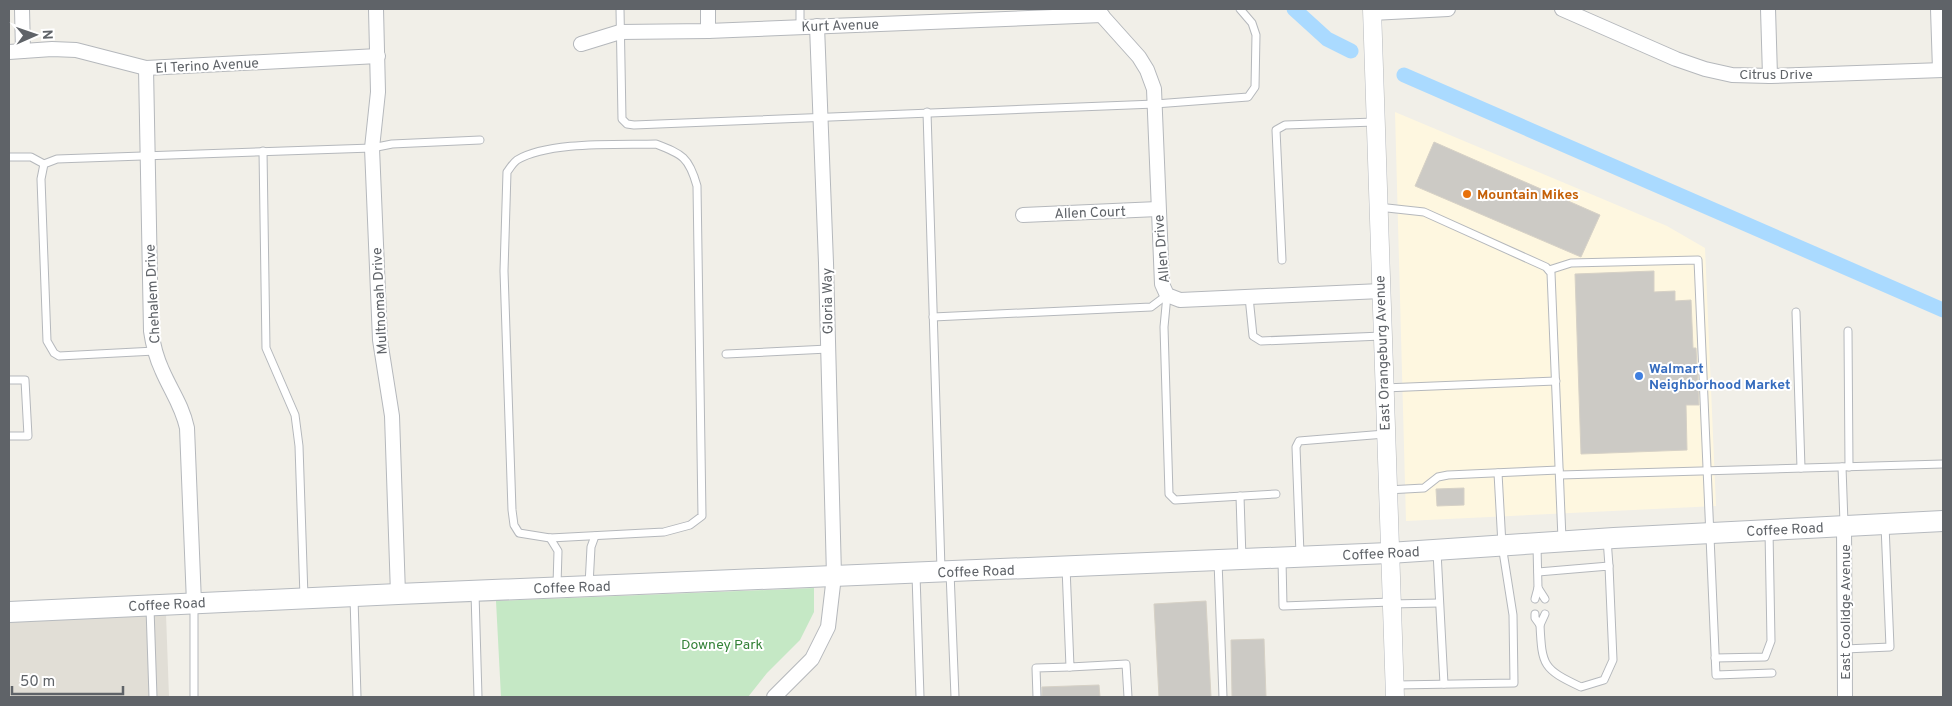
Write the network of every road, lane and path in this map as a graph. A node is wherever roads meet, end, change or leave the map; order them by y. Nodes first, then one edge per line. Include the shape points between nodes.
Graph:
1 (22, 9) edge
2 (376, 9) edge
3 (620, 9) edge
4 (708, 9) edge
5 (800, 9) edge
6 (1240, 9) edge
7 (1448, 9) edge
8 (1562, 9) edge
9 (1768, 9) edge
10 (1938, 9) edge
11 (1372, 11) edge
12 (1098, 12) edge
13 (1581, 12) edge
14 (817, 26) junction
15 (800, 27) junction
16 (708, 31) junction
17 (620, 32) junction
18 (581, 44) dead end
19 (23, 51) junction
20 (9, 52) edge
21 (378, 56) junction
22 (146, 68) junction
23 (1942, 70) edge
24 (1770, 76) junction
25 (1155, 104) junction
26 (926, 112) junction
27 (822, 116) junction
28 (1375, 122) junction
29 (480, 140) dead end
30 (372, 148) junction
31 (263, 151) junction
32 (148, 156) junction
33 (9, 157) edge
34 (44, 164) junction
35 (1378, 207) junction
36 (1158, 210) junction
37 (1023, 214) dead end
38 (1282, 260) dead end
39 (1549, 270) junction
40 (1380, 291) junction
41 (1167, 296) junction
42 (1249, 297) junction
43 (1796, 312) dead end
44 (933, 317) junction
45 (1848, 332) dead end
46 (1382, 336) junction
47 (828, 349) junction
48 (155, 352) junction
49 (726, 354) dead end
50 (9, 380) edge
51 (1556, 381) junction
52 (1384, 388) junction
53 (1385, 434) junction
54 (9, 436) edge
55 (1943, 464) edge
56 (1845, 467) junction
57 (1801, 468) junction
58 (1707, 471) junction
59 (1498, 473) junction
60 (1560, 473) junction
61 (1387, 490) junction
62 (1276, 494) dead end
63 (1240, 496) junction
64 (1943, 521) edge
65 (1885, 524) junction
66 (1844, 526) junction
67 (1769, 530) junction
68 (1710, 533) junction
69 (595, 536) junction
70 (550, 538) junction
71 (1607, 538) junction
72 (1562, 541) junction
73 (1537, 543) junction
74 (1502, 545) junction
75 (1437, 550) junction
76 (1389, 553) junction
77 (1291, 557) junction
78 (1242, 559) junction
79 (1218, 560) junction
80 (1609, 566) junction
81 (1066, 567) junction
82 (945, 572) junction
83 (1538, 572) junction
84 (916, 573) junction
85 (834, 576) junction
86 (589, 586) junction
87 (556, 587) junction
88 (1538, 588) junction
89 (474, 590) junction
90 (398, 594) junction
91 (354, 596) junction
92 (304, 598) junction
93 (1534, 599) dead end
94 (1545, 599) dead end
95 (194, 603) junction
96 (1391, 603) junction
97 (1440, 603) junction
98 (150, 605) junction
99 (9, 612) edge
100 (1535, 614) dead end
101 (1546, 614) dead end
102 (1540, 625) junction
103 (1844, 649) junction
104 (1715, 658) junction
105 (1070, 667) junction
106 (1772, 673) dead end
107 (1444, 684) junction
108 (1395, 691) edge
109 (153, 697) edge
110 (194, 697) edge
111 (357, 697) edge
112 (478, 697) edge
113 (774, 697) edge
114 (920, 697) edge
115 (954, 697) edge
116 (1038, 697) edge
117 (1128, 697) edge
118 (1223, 697) edge
119 (1845, 697) edge

1 - 19 street
2 - 21 street, Multnomah Drive
3 - 17 lane
4 - 16 street
5 - 15 lane
6 - 25 lane via 1252,23 1256,35 1255,88 1248,97
7 - 11 street
8 - 13 street, Citrus Drive
9 - 24 street
10 - 23 street
11 - 28 street, East Orangeburg Avenue
12 - 14 street, Kurt Avenue
12 - 25 street, Allen Drive via 1139,56 1154,89
13 - 24 street, Citrus Drive via 1676,59 1705,69
14 - 15 street, Kurt Avenue
14 - 27 street, Gloria Way
15 - 16 street, Kurt Avenue
16 - 17 street, Kurt Avenue
17 - 18 street, Kurt Avenue
17 - 27 lane via 622,119 627,124
19 - 20 street, El Terino Avenue
19 - 22 street, El Terino Avenue via 76,50
21 - 22 street, El Terino Avenue
21 - 30 street, Multnomah Drive
22 - 32 street, Chehalem Drive
23 - 24 street, Citrus Drive
25 - 26 lane
25 - 36 street, Allen Drive
26 - 27 lane
26 - 44 lane
27 - 47 street, Gloria Way
28 - 35 street, East Orangeburg Avenue
28 - 38 lane via 1285,125 1276,130
29 - 30 lane via 392,144
30 - 31 lane
30 - 90 street, Multnomah Drive via 380,340 392,416
31 - 32 lane
31 - 92 lane via 266,348 295,415
32 - 34 lane via 57,159
32 - 48 street, Chehalem Drive via 151,331
33 - 34 lane via 31,157
34 - 48 lane via 41,179 47,341 54,353 59,356
35 - 39 lane via 1424,212
35 - 40 street, East Orangeburg Avenue
36 - 37 street, Allen Court
36 - 41 street, Allen Drive via 1162,284
39 - 51 lane
39 - 58 lane via 1570,264 1698,260
40 - 42 street, Allen Drive
40 - 46 street, East Orangeburg Avenue
41 - 42 street, Allen Drive via 1180,300
41 - 44 lane via 1151,307
41 - 63 lane via 1164,327 1169,494 1175,500
42 - 46 lane via 1254,336 1261,341
43 - 57 lane
44 - 82 lane
45 - 56 lane
46 - 52 street, East Orangeburg Avenue
47 - 49 lane
47 - 85 street, Gloria Way
48 - 95 street, Chehalem Drive via 179,401 187,428
50 - 54 lane via 25,380 28,436
51 - 52 lane
51 - 60 lane
52 - 53 street, East Orangeburg Avenue
53 - 61 street, East Orangeburg Avenue
53 - 77 lane via 1299,441 1296,447
55 - 56 lane
56 - 57 lane
56 - 66 lane
57 - 58 lane
58 - 60 lane
58 - 68 lane
59 - 60 lane
59 - 61 lane via 1448,475 1438,477 1424,488
59 - 74 lane
60 - 72 lane
61 - 76 street, East Orangeburg Avenue
62 - 63 lane
63 - 78 lane
64 - 65 main road, Coffee Road
65 - 66 main road, Coffee Road
65 - 103 lane via 1890,647
66 - 67 main road, Coffee Road
66 - 103 street, East Coolidge Avenue
67 - 68 main road, Coffee Road
67 - 104 lane via 1771,641 1765,657
68 - 71 main road, Coffee Road
68 - 104 lane
69 - 70 lane
69 - 70 lane via 664,532 690,525 702,516 697,186 693,169 680,154 656,144 577,146 536,152 515,161 507,172 504,271 512,510 519,533
69 - 86 lane via 591,547
70 - 87 lane via 558,551
71 - 72 main road, Coffee Road
71 - 80 lane
72 - 73 main road, Coffee Road
73 - 74 main road, Coffee Road
73 - 83 lane
74 - 75 main road, Coffee Road
74 - 107 lane via 1513,615 1514,683
75 - 76 main road, Coffee Road
75 - 97 lane
76 - 77 main road, Coffee Road
76 - 96 street, East Orangeburg Avenue
77 - 78 main road, Coffee Road
77 - 96 lane via 1283,606
78 - 79 main road, Coffee Road
79 - 81 main road, Coffee Road
79 - 118 lane
80 - 83 lane
80 - 102 lane via 1613,660 1604,680 1581,687 1548,669 1541,654
81 - 82 main road, Coffee Road
81 - 105 lane
82 - 84 main road, Coffee Road
82 - 115 lane
83 - 88 lane
84 - 85 main road, Coffee Road
84 - 114 lane
85 - 86 main road, Coffee Road
85 - 113 street, Gloria Way via 828,628 812,659
86 - 87 main road, Coffee Road
87 - 89 main road, Coffee Road
88 - 93 lane
88 - 94 lane
89 - 90 main road, Coffee Road
89 - 112 lane
90 - 91 main road, Coffee Road
91 - 92 main road, Coffee Road
91 - 111 lane
92 - 95 main road, Coffee Road
95 - 98 main road, Coffee Road
95 - 110 lane
96 - 97 lane
96 - 108 street, East Orangeburg Avenue
97 - 107 lane
98 - 99 main road, Coffee Road
98 - 109 lane
100 - 102 lane
101 - 102 lane
103 - 119 street, East Coolidge Avenue
104 - 106 lane via 1716,675
105 - 116 lane via 1036,668
105 - 117 lane via 1126,664
107 - 108 lane

